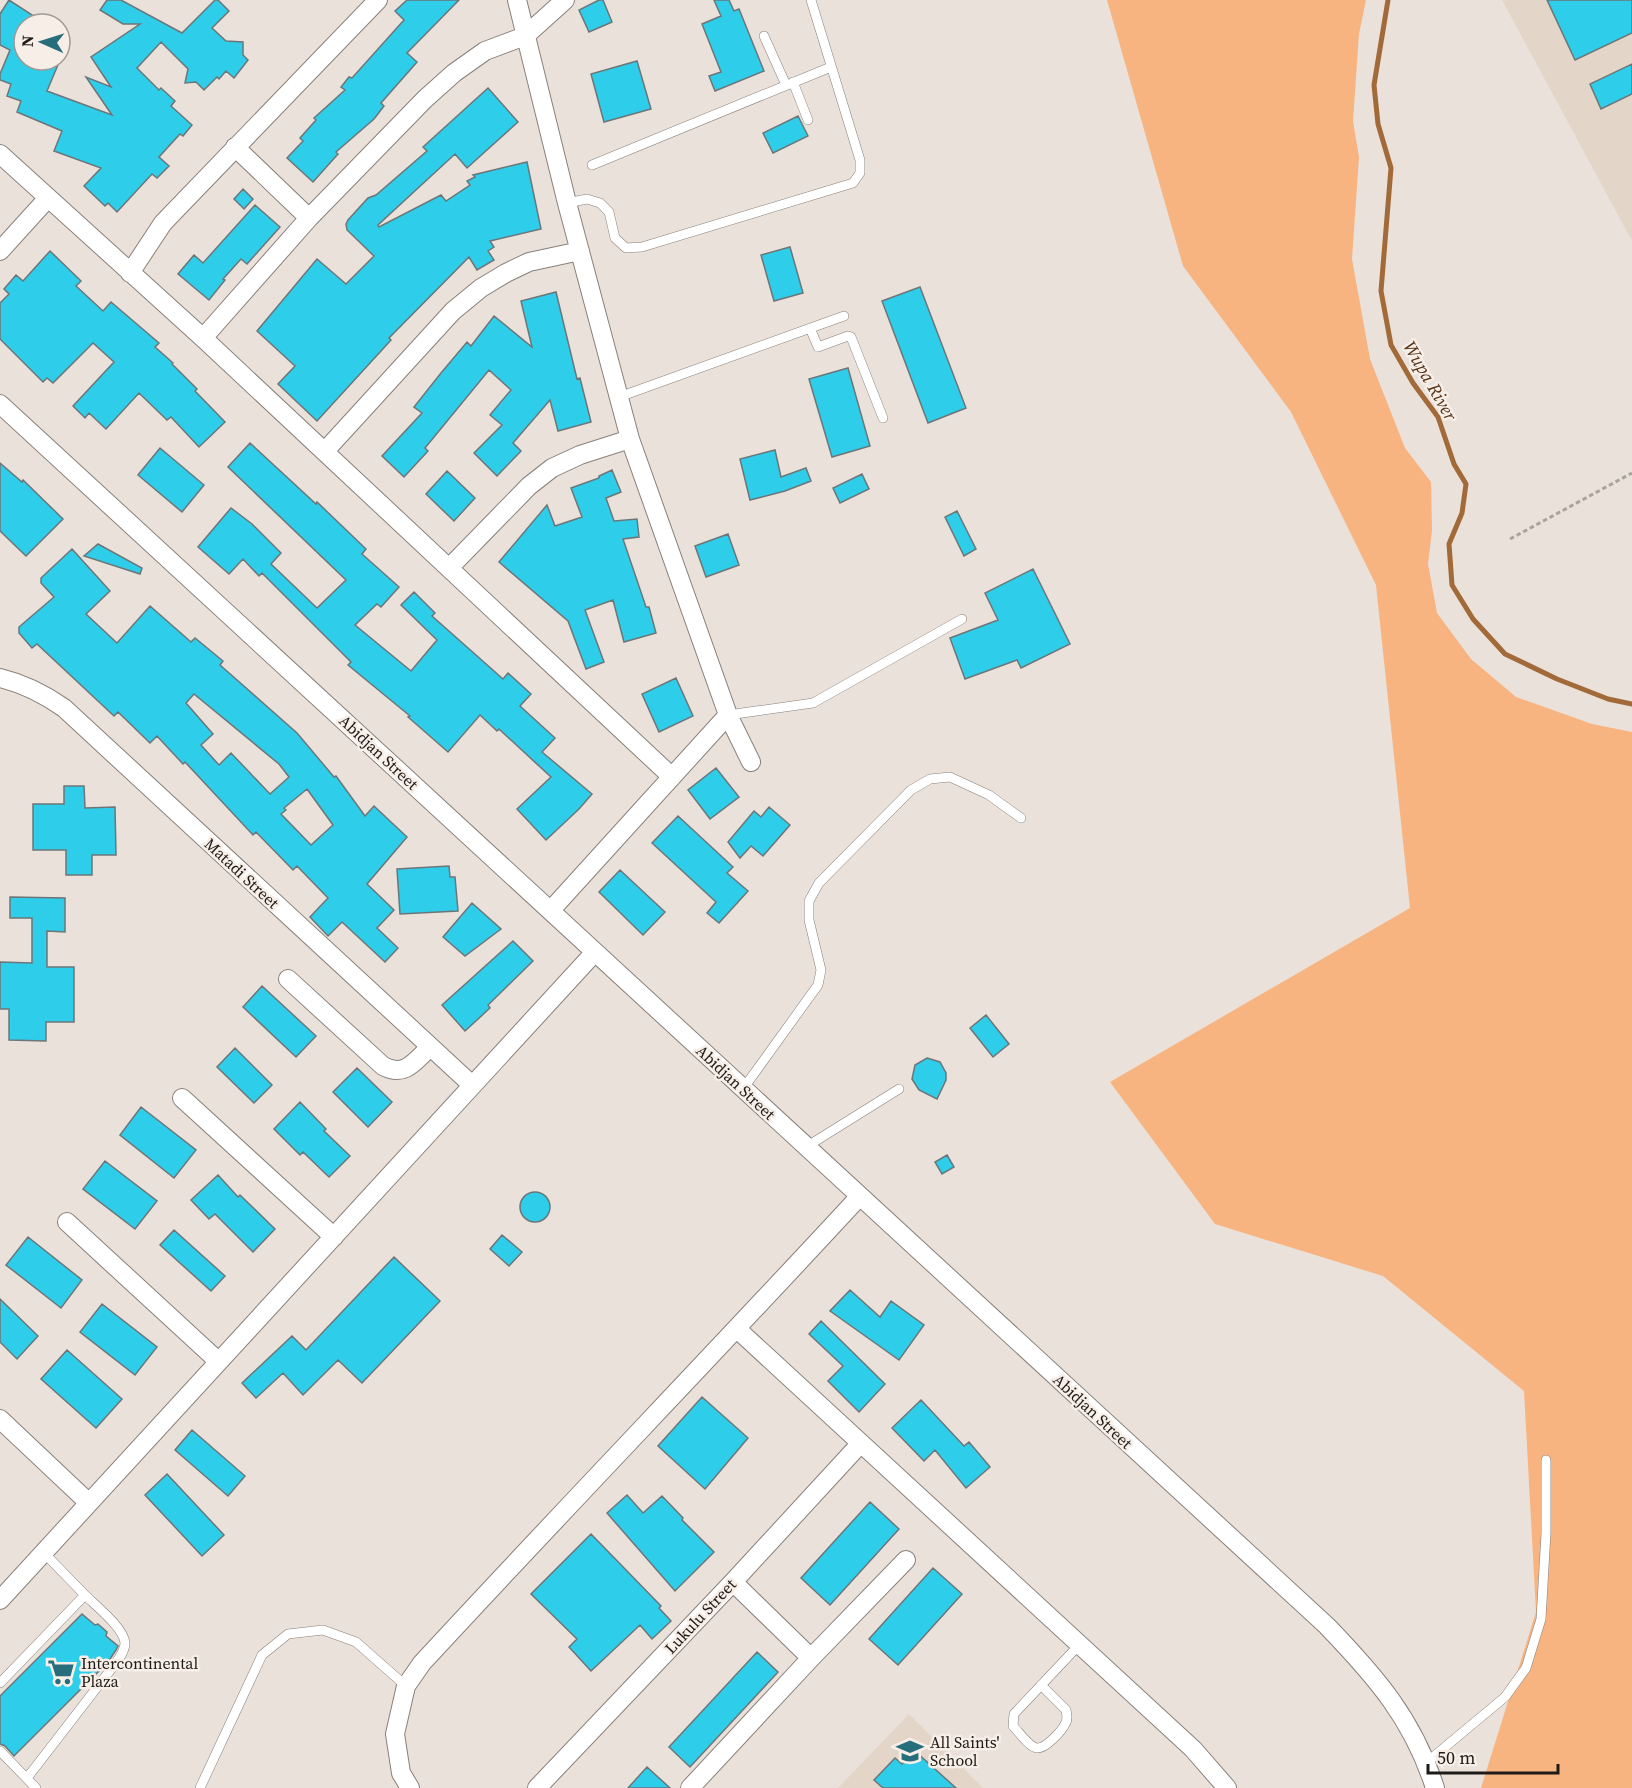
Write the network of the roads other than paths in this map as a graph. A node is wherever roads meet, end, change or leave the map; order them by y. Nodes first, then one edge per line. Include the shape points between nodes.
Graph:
1 (378, 0) edge
2 (517, 0) edge
3 (565, 0) edge
4 (811, 0) edge
5 (525, 36) junction
6 (764, 36) dead end
7 (831, 67) junction
8 (790, 84) junction
9 (808, 120) dead end
10 (235, 147) junction
11 (0, 154) edge
12 (592, 165) dead end
13 (48, 198) junction
14 (567, 203) junction
15 (309, 218) junction
16 (580, 250) junction
17 (0, 251) edge
18 (130, 273) junction
19 (844, 316) dead end
20 (810, 328) junction
21 (203, 338) junction
22 (619, 397) junction
23 (0, 404) edge
24 (883, 418) dead end
25 (630, 439) junction
26 (325, 451) junction
27 (450, 567) junction
28 (962, 619) dead end
29 (0, 678) edge
30 (728, 715) junction
31 (751, 762) dead end
32 (672, 777) junction
33 (1021, 818) dead end
34 (551, 910) junction
35 (595, 952) junction
36 (288, 979) dead end
37 (430, 1047) junction
38 (472, 1085) junction
39 (743, 1089) junction
40 (899, 1089) dead end
41 (182, 1098) dead end
42 (806, 1147) junction
43 (860, 1196) junction
44 (67, 1222) dead end
45 (334, 1237) junction
46 (737, 1329) junction
47 (218, 1360) junction
48 (0, 1419) edge
49 (861, 1443) junction
50 (1546, 1460) dead end
51 (89, 1503) junction
52 (44, 1553) junction
53 (906, 1560) dead end
54 (733, 1582) junction
55 (85, 1595) junction
56 (0, 1600) edge
57 (1080, 1644) junction
58 (811, 1658) junction
59 (0, 1683) edge
60 (1041, 1685) junction
61 (406, 1686) junction
62 (0, 1751) edge
63 (1427, 1762) junction
64 (27, 1778) junction
65 (36, 1788) edge
66 (200, 1788) edge
67 (410, 1788) edge
68 (537, 1788) edge
69 (690, 1788) edge
70 (1227, 1788) edge
71 (1435, 1788) edge

1 - 10 street
2 - 5 street
3 - 5 street
4 - 7 lane
5 - 14 street
5 - 15 street via 486,51 454,73
6 - 8 lane
7 - 8 lane
7 - 14 lane via 860,160 860,173 853,183 642,247 626,248 615,238 609,212 600,203 587,199
8 - 9 lane
8 - 12 lane
10 - 15 street
10 - 18 street via 163,223
11 - 13 street
13 - 17 street
13 - 18 street
14 - 16 street
15 - 21 street
16 - 22 street
16 - 26 street via 529,262 481,288 453,311
18 - 21 street
19 - 20 lane
20 - 22 lane
20 - 24 lane via 819,347 851,337
21 - 26 street
22 - 25 street
23 - 34 street, Abidjan Street
25 - 27 street via 580,454 552,468 529,486
25 - 30 street
26 - 27 street
27 - 32 street
28 - 30 lane via 813,703
29 - 37 street, Matadi Street via 21,683 64,708
30 - 31 street
30 - 32 street
32 - 34 street
33 - 39 lane via 989,795 950,777 930,779 911,790 819,884 809,901 809,920 821,970 818,985
34 - 35 street, Abidjan Street
35 - 38 street
35 - 39 street, Abidjan Street
36 - 37 street via 393,1071 405,1069
37 - 38 street, Matadi Street
38 - 45 street
39 - 42 street, Abidjan Street
40 - 42 lane
41 - 45 street
42 - 43 street, Abidjan Street
43 - 46 street
43 - 63 street, Abidjan Street via 1327,1626 1371,1672 1406,1721
44 - 47 street
45 - 47 street
46 - 49 street
46 - 61 street via 581,1491 422,1663
47 - 51 street
48 - 51 street
49 - 54 street, Lukulu Street
49 - 57 street
50 - 63 lane via 1542,1619 1526,1668 1505,1697
51 - 52 street
52 - 55 lane
52 - 56 street
53 - 58 street
54 - 58 street
54 - 68 street, Lukulu Street
55 - 59 lane
55 - 64 lane via 117,1626 125,1645 112,1668
57 - 60 lane
57 - 70 street via 1193,1749
58 - 69 street
60 - 60 lane via 1012,1720 1013,1726 1039,1749 1065,1725 1067,1718 1066,1710
61 - 66 lane via 356,1642 323,1630 288,1634 262,1655
61 - 67 street via 395,1734 401,1773
62 - 64 lane
63 - 71 street, Abidjan Street
64 - 65 lane

